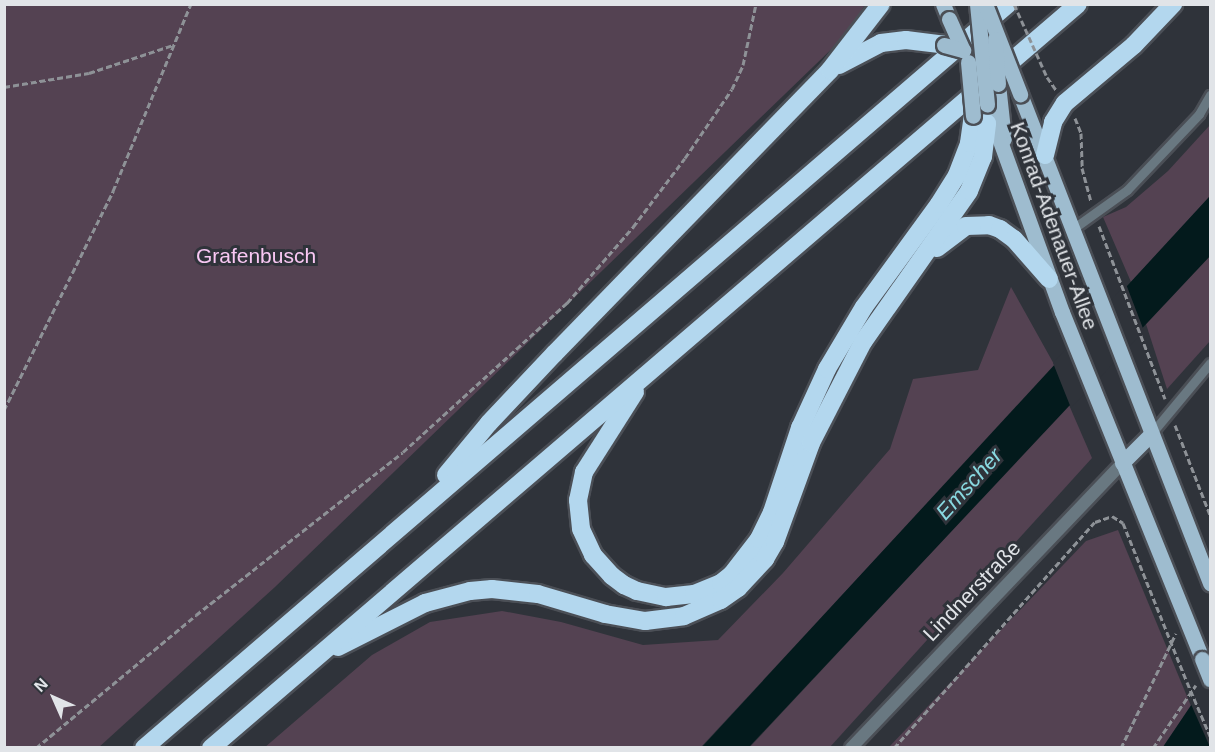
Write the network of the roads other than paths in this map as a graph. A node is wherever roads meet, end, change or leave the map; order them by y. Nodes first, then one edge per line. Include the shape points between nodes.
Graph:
1 (880, 4) edge
2 (943, 4) edge
3 (977, 4) edge
4 (986, 4) edge
5 (993, 4) edge
6 (1008, 4) edge
7 (1078, 4) edge
8 (1173, 4) edge
9 (993, 21) junction
10 (944, 45) joint
11 (965, 56) junction
12 (984, 69) junction
13 (830, 70) junction
14 (998, 84) junction
15 (1210, 95) edge
16 (996, 109) junction
17 (1046, 155) junction
18 (1074, 228) junction
19 (914, 270) junction
20 (1049, 279) junction
21 (1210, 363) edge
22 (648, 373) junction
23 (1151, 434) junction
24 (1122, 463) junction
25 (414, 513) junction
26 (1210, 583) edge
27 (315, 658) junction
28 (1204, 681) edge
29 (144, 747) edge
30 (211, 747) edge
31 (851, 747) edge

1 - 13 highway
2 - 11 main road, Konrad-Adenauer-Allee, bridge
3 - 12 main road, bridge
4 - 9 main road, Konrad-Adenauer-Allee, bridge
5 - 9 main road, bridge
6 - 25 highway
7 - 22 highway
8 - 17 highway via 1126,53 1065,103 1053,122
9 - 14 main road, bridge
9 - 16 main road, Konrad-Adenauer-Allee, bridge
10 - 11 main road, bridge
10 - 13 highway via 906,40 881,43
11 - 12 main road
11 - 16 main road, Konrad-Adenauer-Allee, bridge
12 - 14 main road, bridge
12 - 16 main road, bridge
13 - 25 highway via 548,360
14 - 16 main road
15 - 18 lane via 1199,114 1127,190
16 - 17 main road, Konrad-Adenauer-Allee via 1029,121
16 - 19 highway via 969,191
16 - 20 main road, Konrad-Adenauer-Allee via 1005,154
16 - 22 highway via 969,143 949,188 864,307 827,369 800,428 772,512 755,545 721,583 680,597 644,593 612,576 593,555 578,514 580,486 590,459
17 - 18 main road, Konrad-Adenauer-Allee
18 - 23 main road, Konrad-Adenauer-Allee
19 - 20 highway via 957,231 977,224 1000,229
19 - 27 highway via 863,342 846,374 811,443 776,542 752,575 721,600 684,616 645,621 538,594 470,591 425,603
20 - 24 main road, Konrad-Adenauer-Allee
21 - 23 lane
22 - 27 highway
23 - 24 main road
23 - 26 main road, Konrad-Adenauer-Allee
24 - 28 main road, Konrad-Adenauer-Allee, bridge via 1202,659
24 - 31 street, Lindnerstraße
25 - 29 highway
27 - 30 highway

